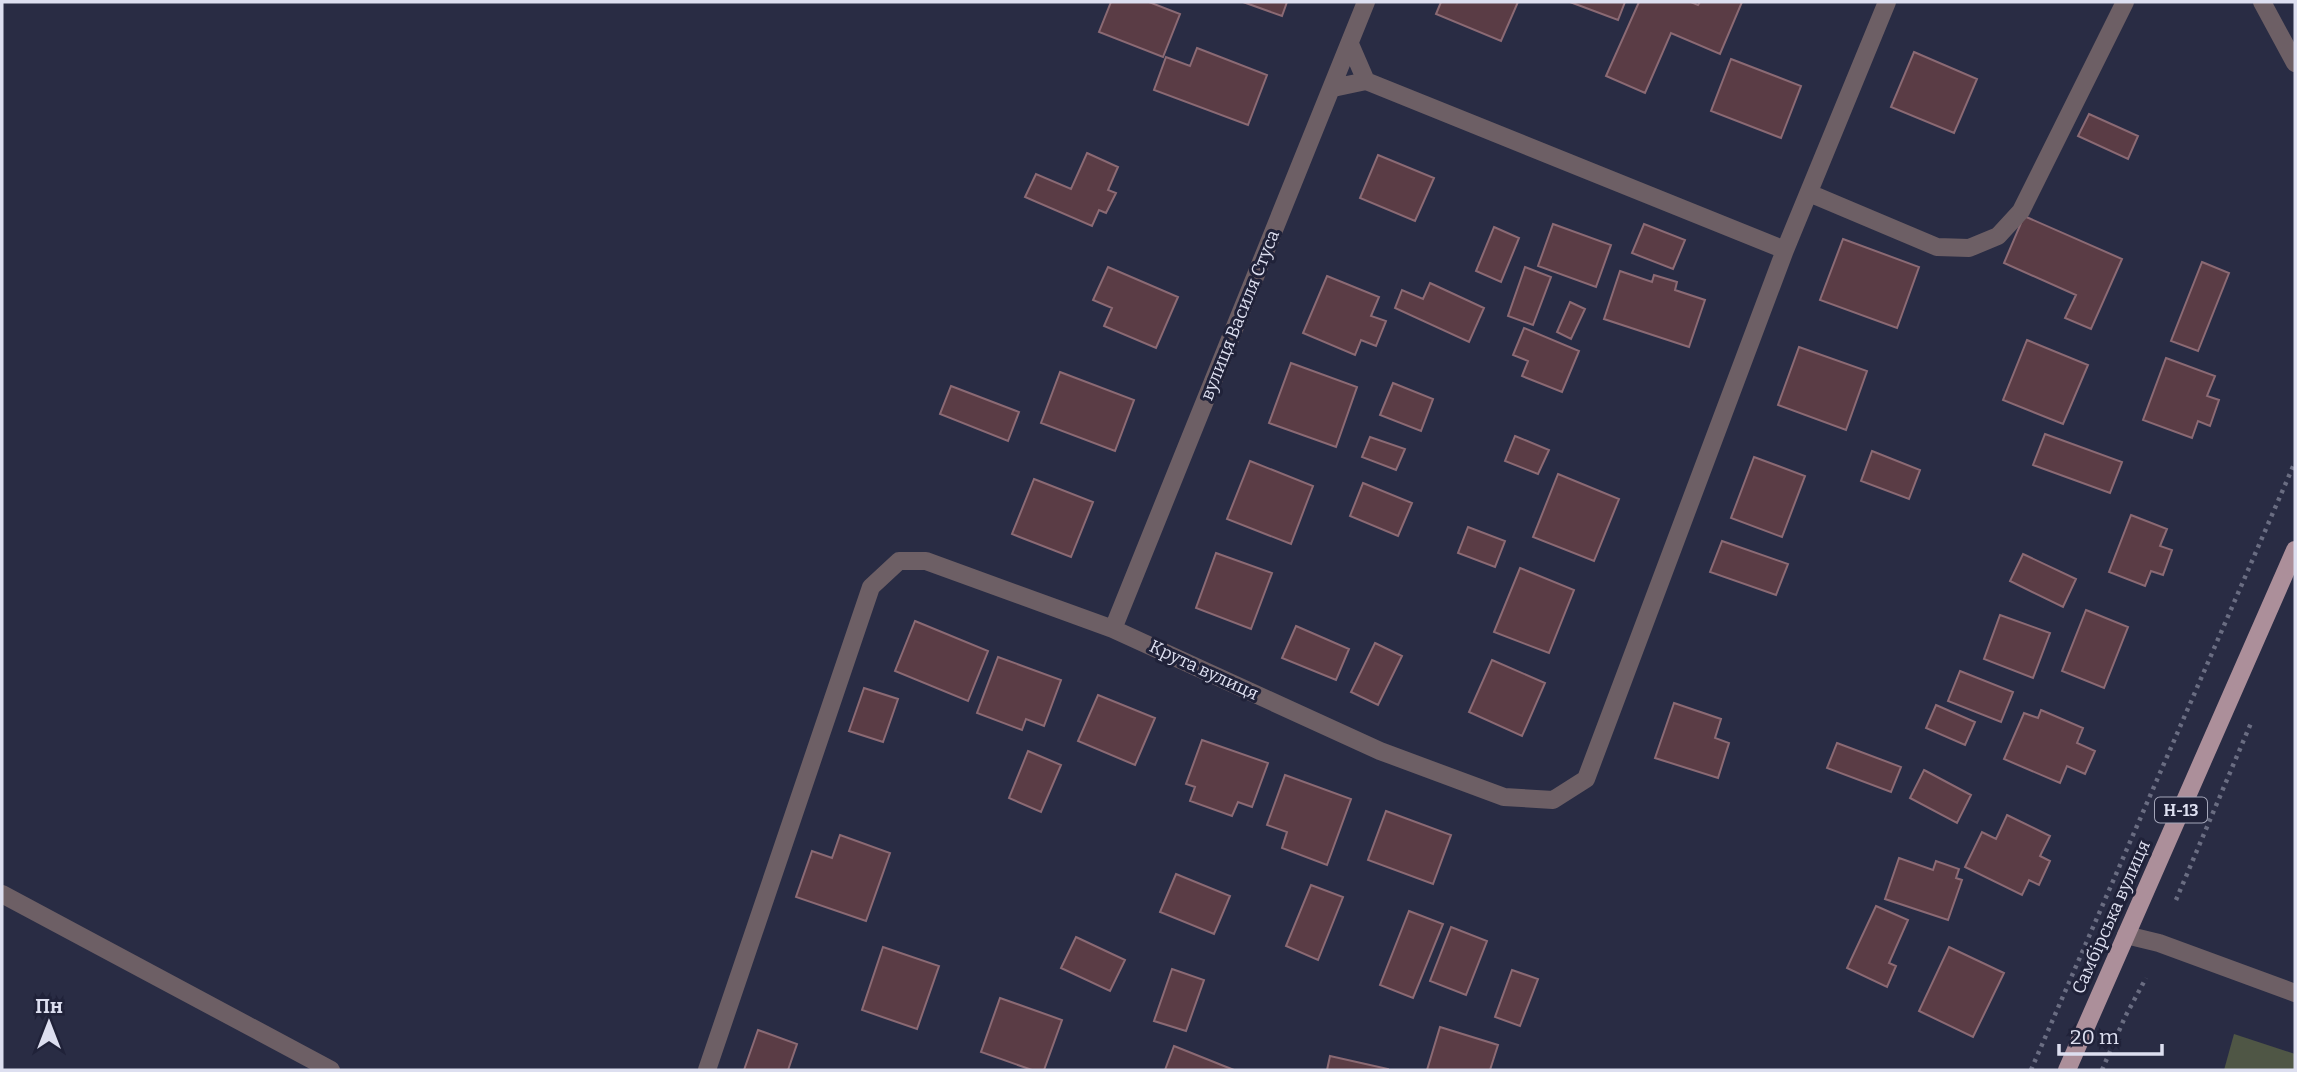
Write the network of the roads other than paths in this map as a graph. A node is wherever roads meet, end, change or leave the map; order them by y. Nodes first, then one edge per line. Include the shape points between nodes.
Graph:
1 (1366, 2) edge
2 (1887, 2) edge
3 (2125, 2) edge
4 (2262, 2) edge
5 (1350, 44) junction
6 (2295, 63) edge
7 (1366, 81) junction
8 (1333, 88) junction
9 (1809, 192) junction
10 (1785, 250) junction
11 (2295, 550) edge
12 (1113, 629) junction
13 (2, 894) edge
14 (2126, 935) junction
15 (2295, 993) edge
16 (331, 1070) edge
17 (707, 1070) edge
18 (2067, 1070) edge

1 - 5 street, вулиця Василя Стуса
2 - 9 street, Крута вулиця
3 - 9 street via 2021,211 1998,236 1969,248 1937,247
4 - 6 street
5 - 7 street
5 - 8 street, вулиця Василя Стуса
7 - 8 street
7 - 10 street
8 - 12 street, вулиця Василя Стуса
9 - 10 street, Крута вулиця
10 - 12 street, Крута вулиця via 1586,779 1553,800 1504,797 1380,751
11 - 14 main road, Самбірська вулиця / Н-13
12 - 17 street, Крута вулиця via 926,561 899,561 871,587
13 - 16 street
14 - 15 street
14 - 18 main road, Самбірська вулиця / Н-13

